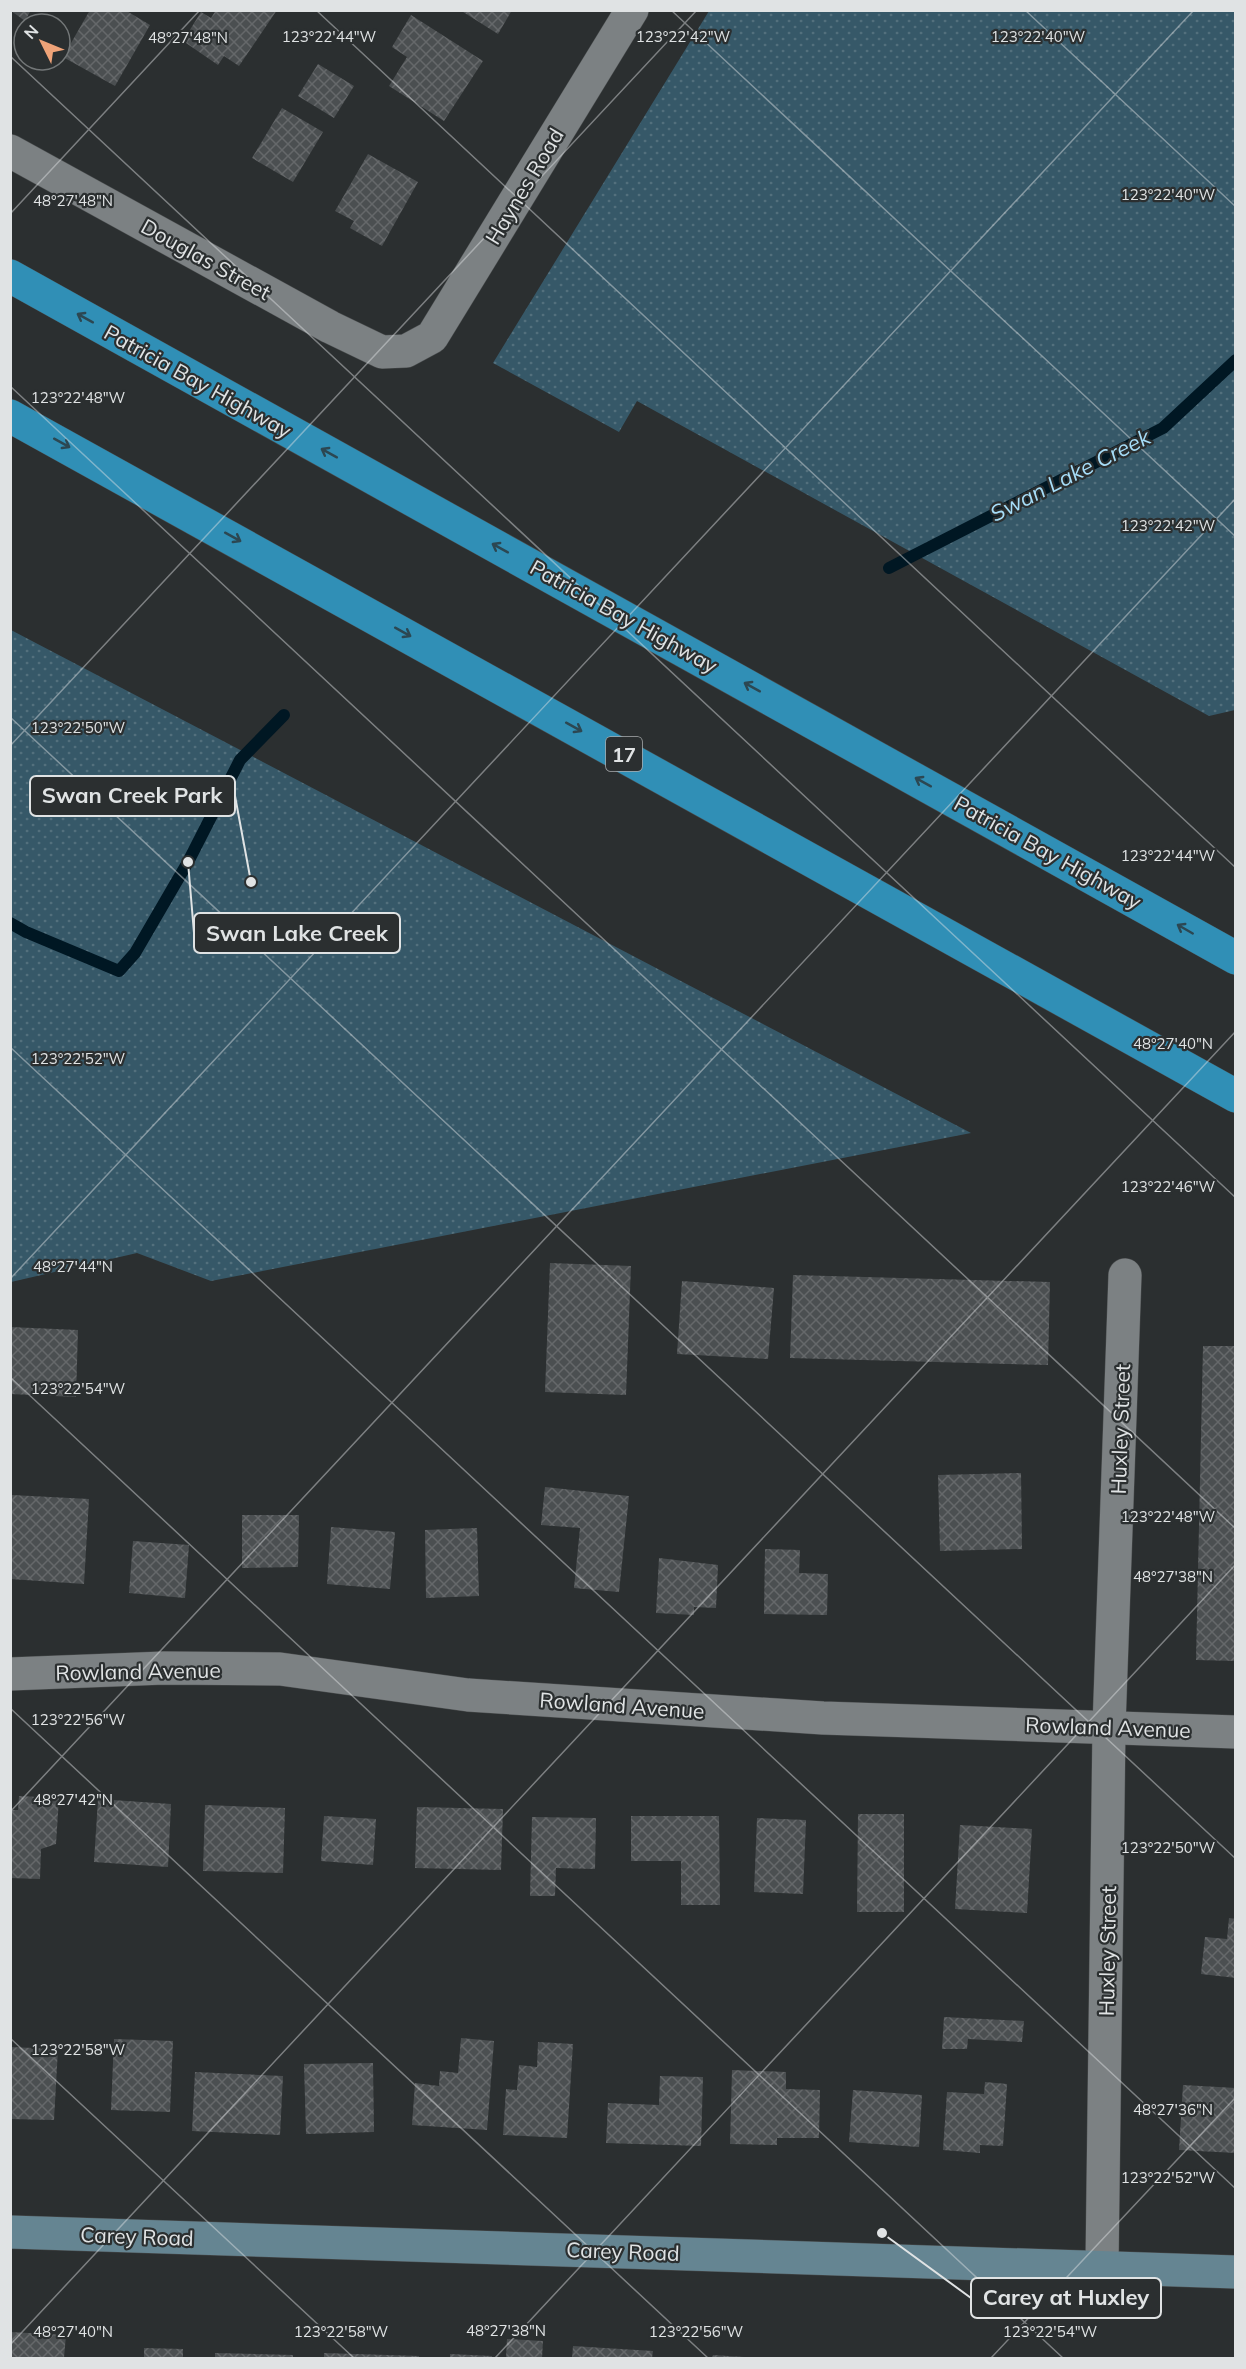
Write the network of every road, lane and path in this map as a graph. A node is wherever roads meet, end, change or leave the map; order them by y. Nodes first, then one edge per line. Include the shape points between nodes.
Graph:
1 (632, 10) edge
2 (10, 151) edge
3 (10, 276) edge
4 (406, 351) joint
5 (10, 416) edge
6 (1236, 957) edge
7 (1236, 1096) edge
8 (1125, 1275) dead end
9 (10, 1674) edge
10 (1109, 1727) junction
11 (1236, 1732) edge
12 (10, 2232) edge
13 (1102, 2266) junction
14 (1236, 2272) edge

1 - 4 street, Haynes Road via 432,337
2 - 4 street, Douglas Street via 330,327 382,352
6 -> 3 highway, Patricia Bay Highway
5 -> 7 highway, 17
8 - 10 street, Huxley Street
9 - 10 street, Rowland Avenue via 164,1668 280,1670 468,1695 823,1718
10 - 11 street, Rowland Avenue
10 - 13 street, Huxley Street
12 - 13 street, Carey Road
13 - 14 street, Carey Road

